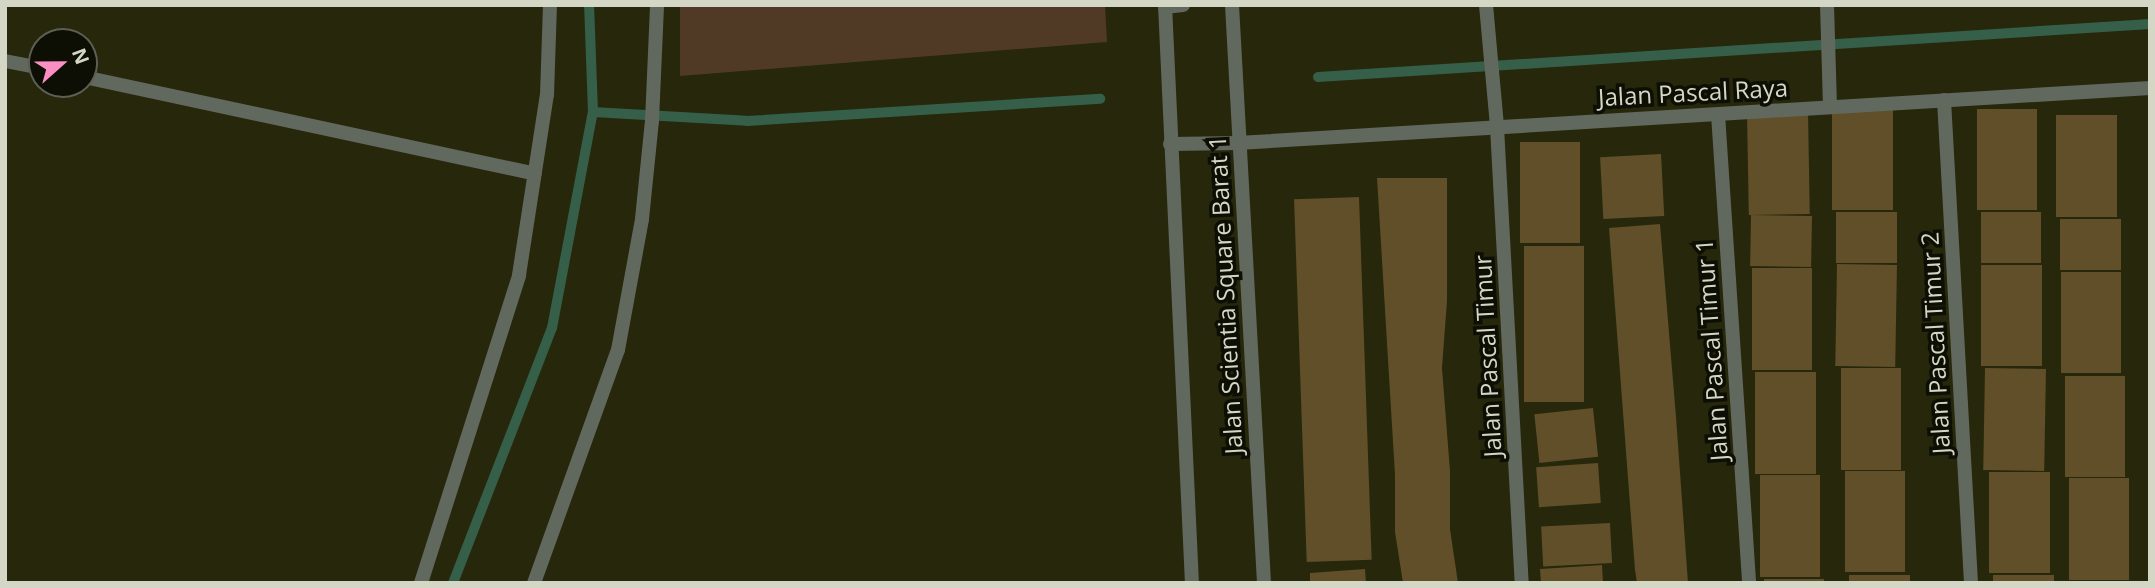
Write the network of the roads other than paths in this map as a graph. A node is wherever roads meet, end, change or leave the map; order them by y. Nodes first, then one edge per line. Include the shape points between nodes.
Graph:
1 (550, 5) edge
2 (657, 5) edge
3 (1183, 5) edge
4 (1232, 5) edge
5 (1486, 5) edge
6 (1165, 6) edge
7 (1828, 13) edge
8 (5, 61) edge
9 (28, 65) edge
10 (98, 80) edge
11 (2150, 88) edge
12 (1944, 100) junction
13 (1830, 107) junction
14 (1718, 114) junction
15 (1497, 127) junction
16 (1238, 143) junction
17 (1171, 144) junction
18 (535, 174) junction
19 (421, 583) edge
20 (534, 583) edge
21 (1192, 583) edge
22 (1264, 583) edge
23 (1522, 583) edge
24 (1749, 583) edge
25 (1971, 583) edge

1 - 18 street via 547,95
2 - 20 street via 653,121 642,219 618,350
3 - 6 street
4 - 16 street, Jalan Scientia Square Barat 1
5 - 15 street, Jalan Pascal Timur
6 - 17 street, Jalan Scientia Square Barat 1
7 - 13 street
8 - 9 street
10 - 18 street
11 - 12 street, Jalan Pascal Raya
12 - 13 street, Jalan Pascal Raya
12 - 25 street, Jalan Pascal Timur 2
13 - 14 street, Jalan Pascal Raya
14 - 15 street, Jalan Pascal Raya
14 - 24 street, Jalan Pascal Timur 1
15 - 16 street, Jalan Pascal Raya
15 - 23 street, Jalan Pascal Timur
16 - 17 street, Jalan Pascal Raya
16 - 22 street, Jalan Scientia Square Barat 1
17 - 21 street, Jalan Scientia Square Barat 1
18 - 19 street via 519,275

